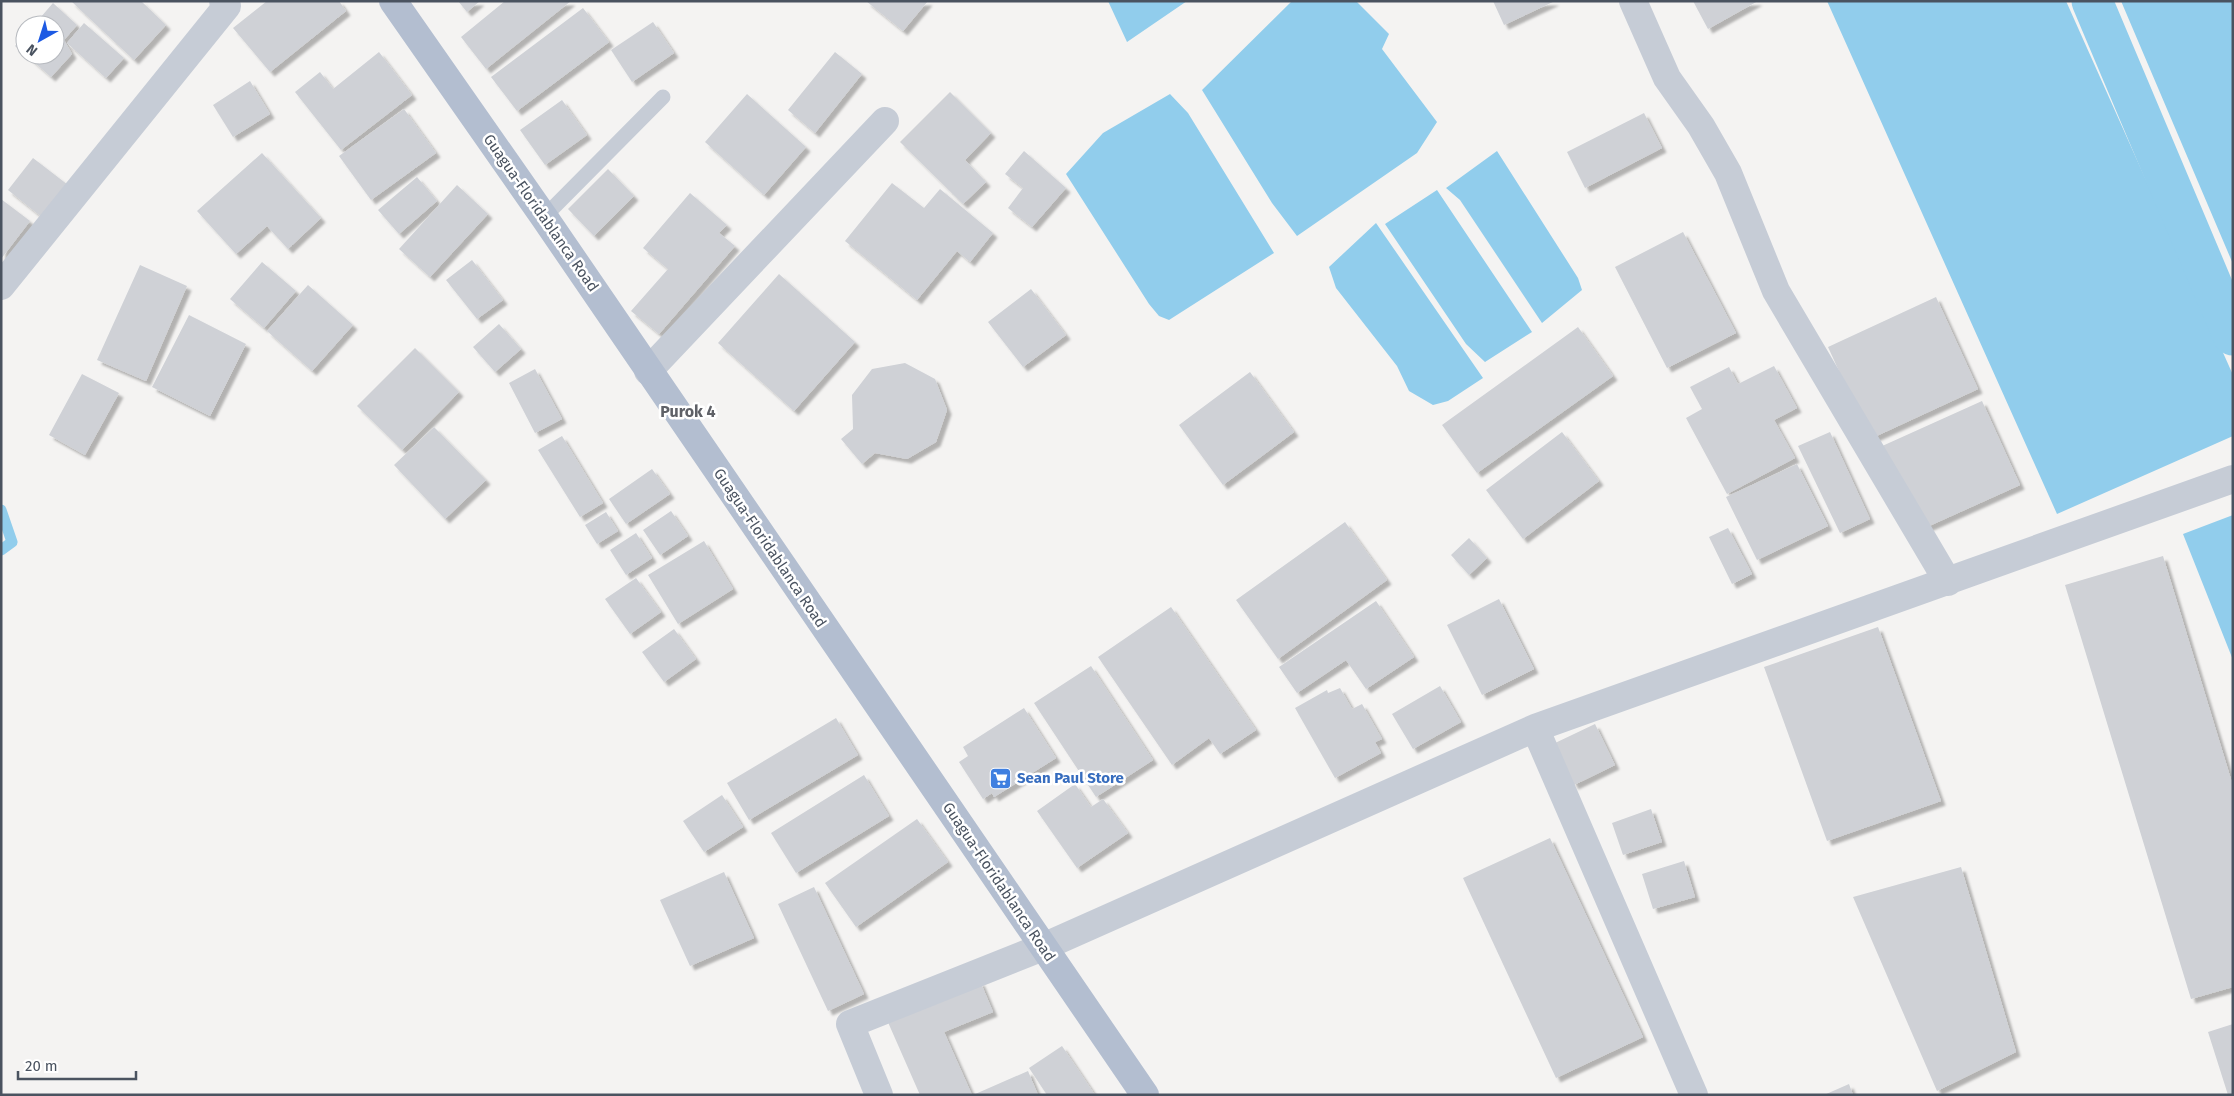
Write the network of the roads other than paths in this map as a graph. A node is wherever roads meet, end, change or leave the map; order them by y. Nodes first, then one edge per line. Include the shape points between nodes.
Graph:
1 (223, 1) edge
2 (393, 1) edge
3 (1633, 1) edge
4 (663, 97) dead end
5 (885, 121) dead end
6 (544, 217) junction
7 (1, 286) edge
8 (648, 371) junction
9 (2233, 479) edge
10 (1948, 582) junction
11 (1535, 728) junction
12 (1043, 947) junction
13 (878, 1095) edge
14 (1145, 1095) edge
15 (1694, 1095) edge

1 - 7 street via 227,6
2 - 6 main road, Guagua-Floridablanca Road
3 - 10 street via 1667,78 1701,126 1728,173 1776,291
4 - 6 lane
5 - 8 street
6 - 8 main road, Guagua-Floridablanca Road
8 - 12 main road, Guagua-Floridablanca Road
9 - 10 street
10 - 11 street
11 - 12 street
11 - 15 street
12 - 13 street via 850,1024
12 - 14 main road, Guagua-Floridablanca Road

